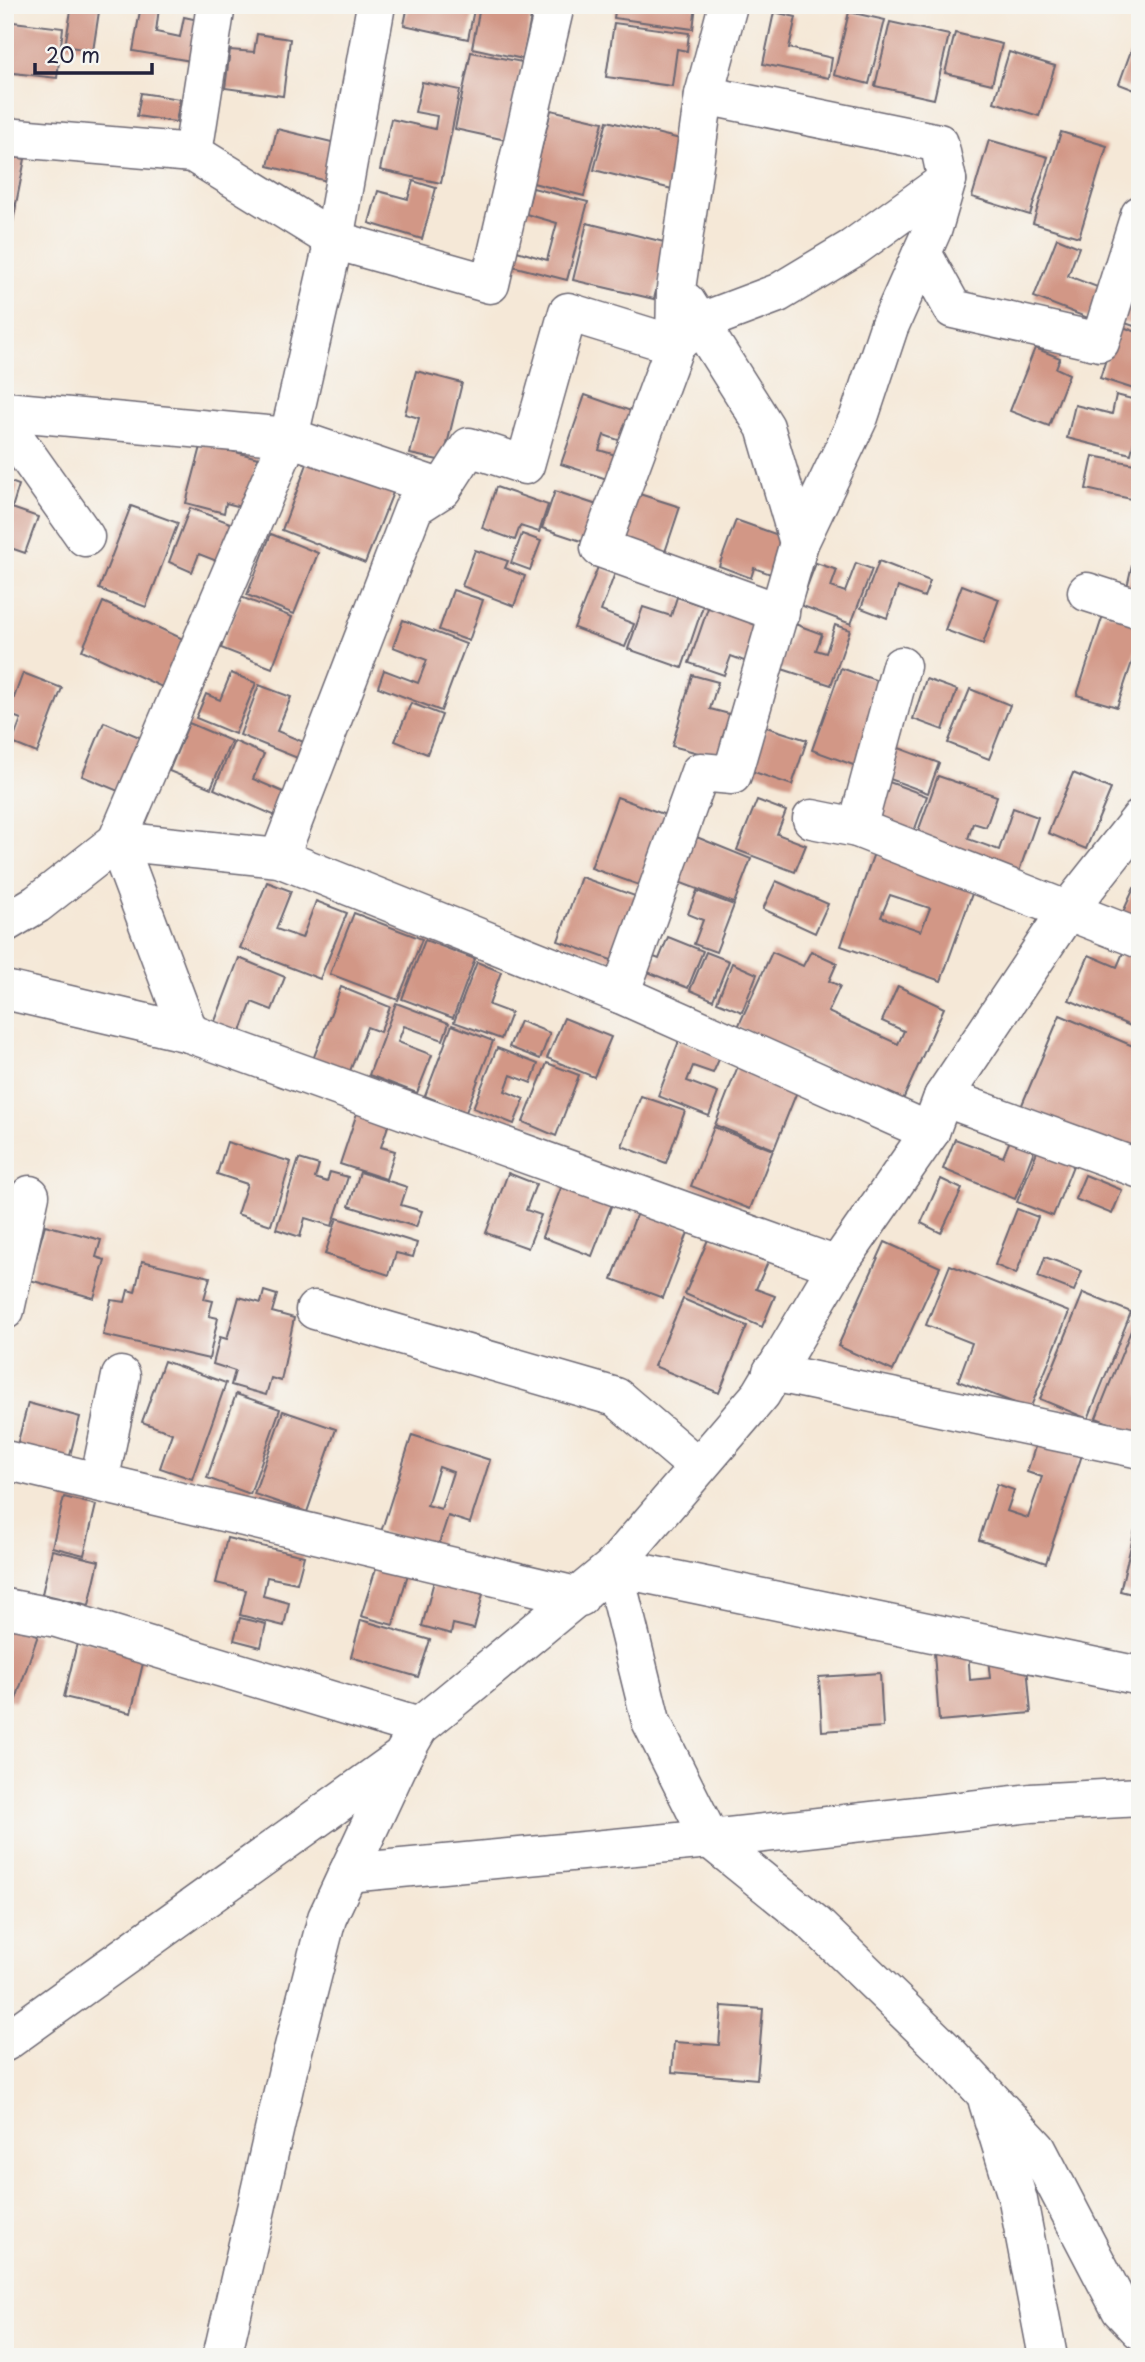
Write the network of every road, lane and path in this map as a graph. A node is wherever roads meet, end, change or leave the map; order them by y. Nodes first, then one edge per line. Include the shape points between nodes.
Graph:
1 (216, 5) edge
2 (376, 5) edge
3 (555, 5) edge
4 (728, 5) edge
5 (704, 95) junction
6 (5, 137) edge
7 (193, 153) junction
8 (947, 180) junction
9 (1140, 215) edge
10 (334, 240) junction
11 (922, 253) junction
12 (688, 334) junction
13 (5, 411) edge
14 (5, 424) edge
15 (289, 437) junction
16 (442, 489) junction
17 (85, 537) dead end
18 (799, 543) junction
19 (1087, 592) dead end
20 (1140, 609) edge
21 (780, 614) junction
22 (901, 666) dead end
23 (1140, 818) edge
24 (812, 819) dead end
25 (857, 828) junction
26 (117, 841) junction
27 (279, 858) junction
28 (1068, 910) junction
29 (5, 923) edge
30 (1140, 939) edge
31 (5, 990) edge
32 (620, 994) junction
33 (190, 1033) junction
34 (943, 1097) junction
35 (930, 1132) junction
36 (1140, 1169) edge
37 (30, 1195) dead end
38 (836, 1266) junction
39 (315, 1310) dead end
40 (5, 1311) edge
41 (772, 1372) junction
42 (121, 1376) dead end
43 (1140, 1449) edge
44 (5, 1460) edge
45 (698, 1467) junction
46 (99, 1482) junction
47 (613, 1567) junction
48 (580, 1597) junction
49 (5, 1608) edge
50 (1140, 1676) edge
51 (411, 1742) junction
52 (1140, 1797) edge
53 (710, 1839) junction
54 (348, 1872) junction
55 (5, 2042) edge
56 (985, 2093) junction
57 (1140, 2330) edge
58 (222, 2357) edge
59 (1048, 2357) edge

1 - 7 street
2 - 10 street
3 - 10 street via 490,284
4 - 5 street
5 - 8 street via 939,143
5 - 12 street via 676,289
6 - 7 street
7 - 10 street
8 - 11 street
8 - 12 street via 853,248 779,293
9 - 11 street via 1100,342 953,309
10 - 15 street
11 - 18 street via 889,327 859,417
12 - 16 street via 568,312 525,465 470,447
12 - 18 street via 765,426
12 - 21 street via 600,548
13 - 15 street
14 - 17 street
15 - 16 street
15 - 26 street
16 - 27 street via 414,507
18 - 21 street
19 - 20 street
21 - 32 street via 732,775 700,772
22 - 25 street
23 - 28 street
24 - 25 street
25 - 28 street
26 - 27 street
26 - 29 street via 37,904
26 - 33 street
27 - 32 street
28 - 30 street
28 - 34 street
31 - 33 street
32 - 35 street
33 - 38 street
34 - 35 street
34 - 36 street
35 - 38 street
37 - 40 street
38 - 41 street
39 - 45 street via 616,1397
41 - 43 street
41 - 45 street via 761,1394
42 - 46 street
44 - 46 street
45 - 47 street
46 - 48 street
47 - 48 street
47 - 50 street
47 - 53 street via 651,1721
48 - 51 street
49 - 51 street via 57,1618
51 - 54 street
51 - 55 street
52 - 53 street via 1031,1803
53 - 54 street
53 - 56 street via 815,1924
54 - 58 street via 324,1931
56 - 57 street via 1038,2149 1121,2310
56 - 59 street via 1018,2200

